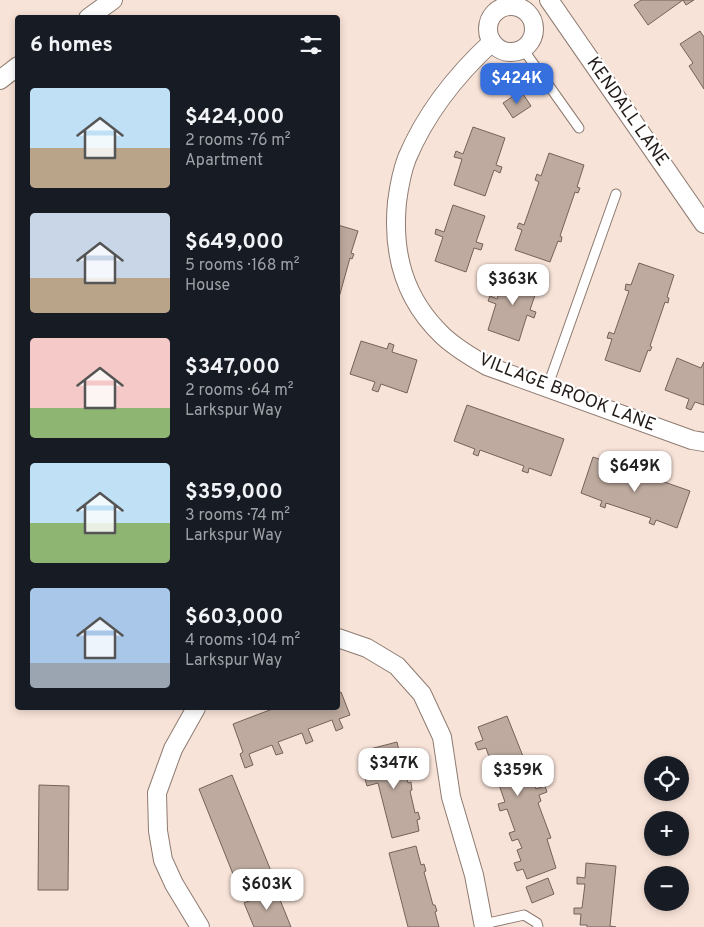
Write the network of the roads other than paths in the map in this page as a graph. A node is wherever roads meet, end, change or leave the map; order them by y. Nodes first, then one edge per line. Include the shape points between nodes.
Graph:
1 (113, 0) edge
2 (549, 0) edge
3 (92, 15) edge
4 (492, 42) junction
5 (523, 49) junction
6 (15, 68) edge
7 (0, 80) edge
8 (579, 128) dead end
9 (616, 194) dead end
10 (704, 224) edge
11 (547, 388) junction
12 (704, 442) edge
13 (340, 639) edge
14 (195, 710) edge
15 (484, 925) edge
16 (200, 927) edge
17 (538, 927) edge

1 - 3 street
2 - 10 street, KENDALL LANE
4 - 5 street via 507,52
4 - 5 street via 488,33 491,18 502,8 513,6 529,13 534,21 534,35
4 - 11 street, VILLAGE BROOK LANE via 455,80 430,114 407,160 399,187 396,239 400,266 426,318 443,336 487,366
5 - 8 lane
6 - 7 street
9 - 11 lane
11 - 12 street, VILLAGE BROOK LANE
13 - 15 street via 367,648 397,666 422,694 442,737 451,798 474,875
14 - 16 street via 173,749 157,792 163,860
15 - 17 lane via 524,915

